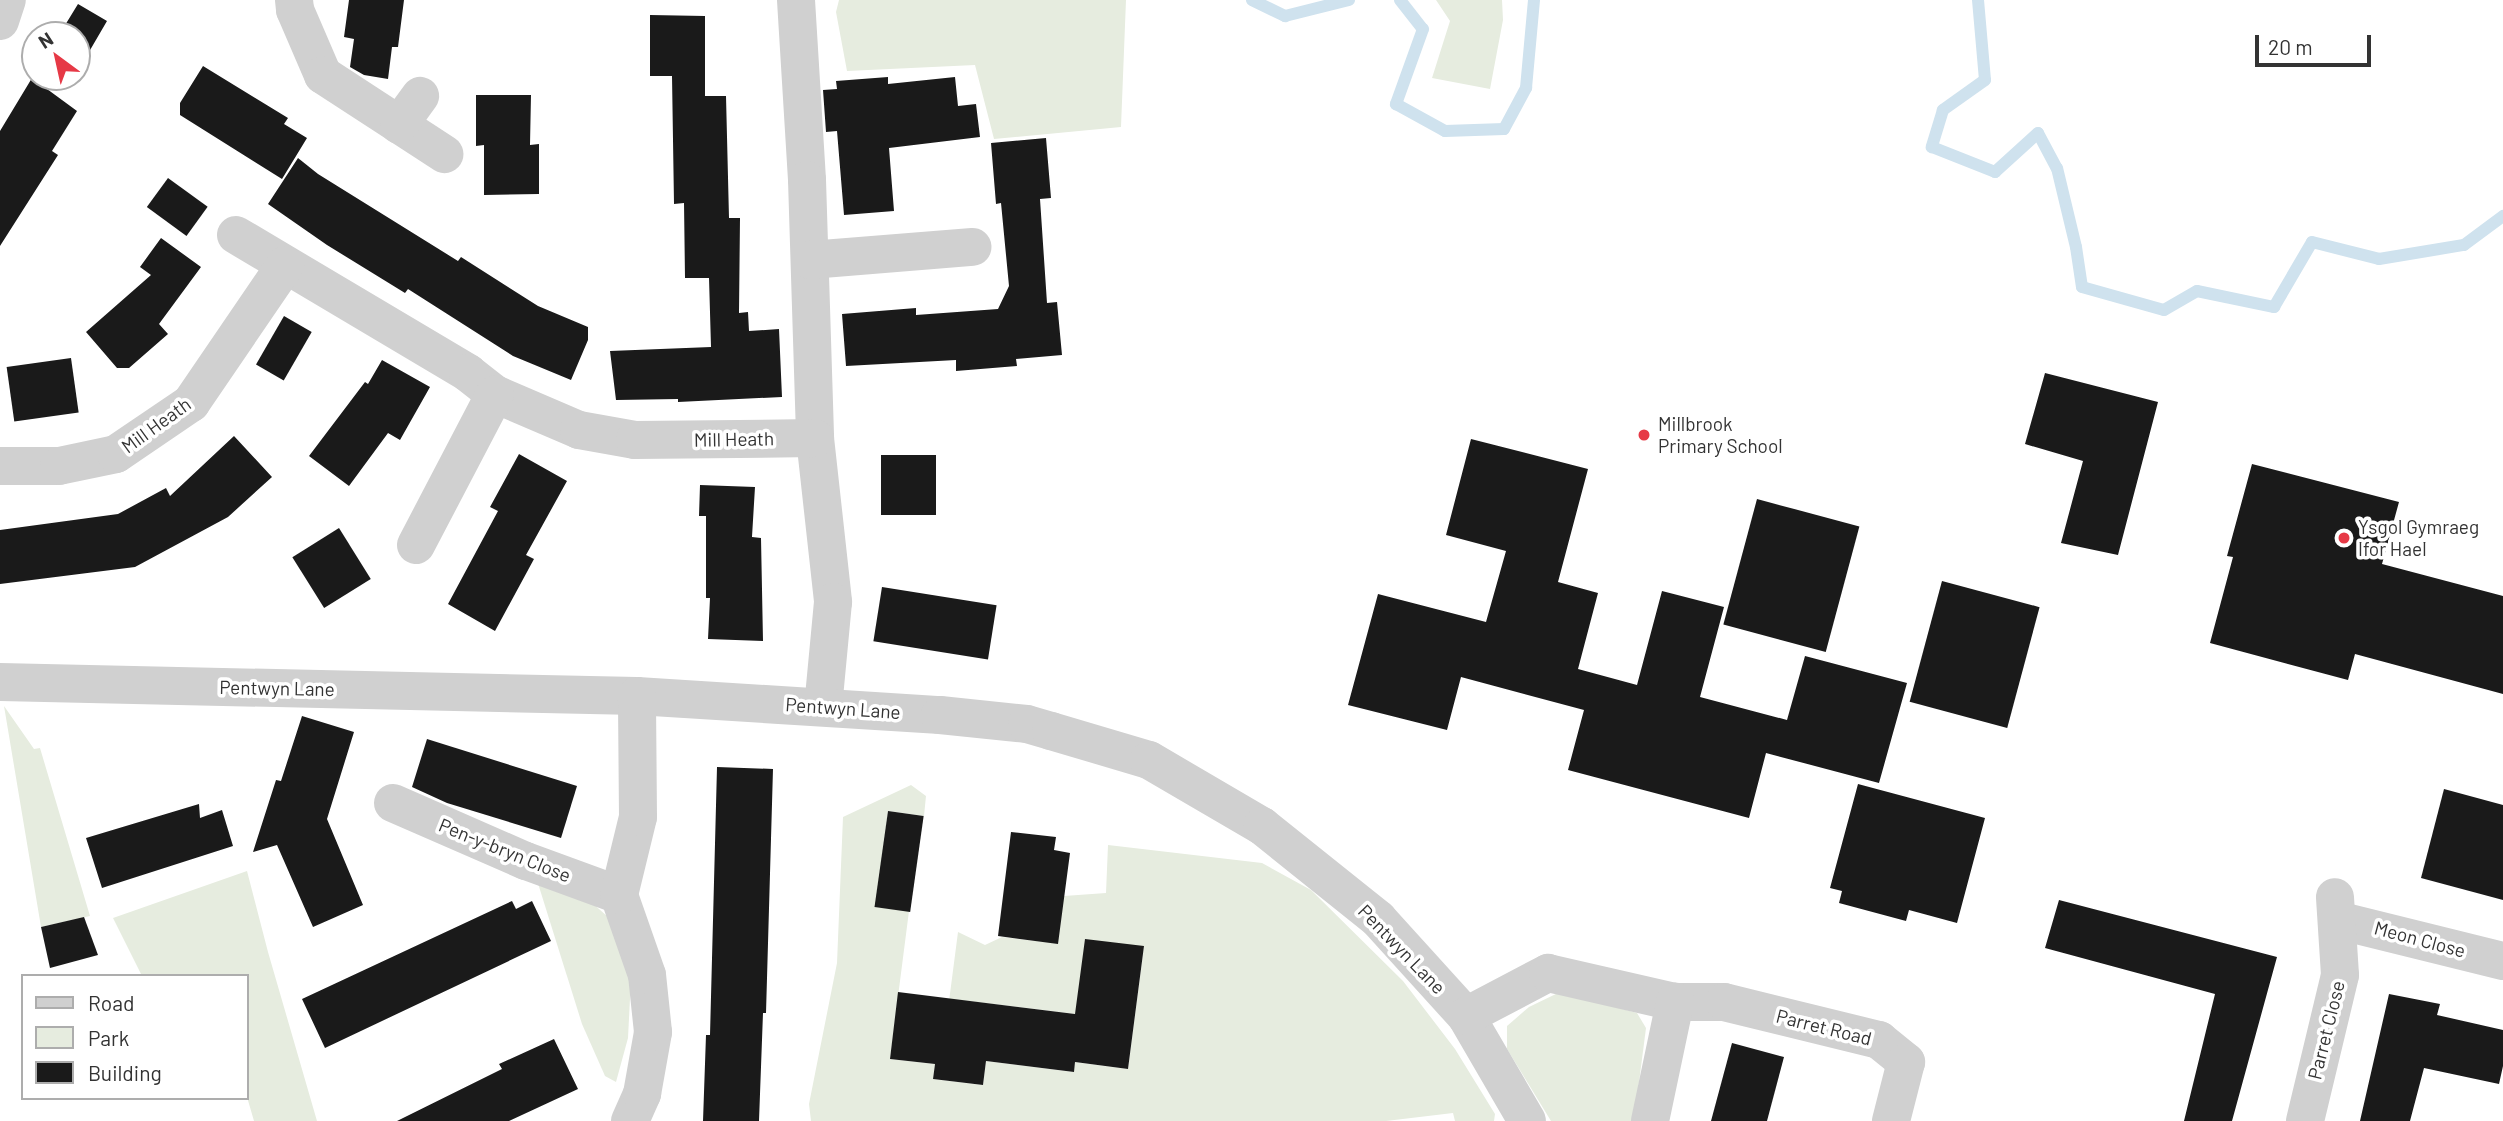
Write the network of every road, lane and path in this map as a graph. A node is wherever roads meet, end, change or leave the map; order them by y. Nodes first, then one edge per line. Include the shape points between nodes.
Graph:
1 (7, 0) edge
2 (294, 0) edge
3 (796, 0) edge
4 (0, 20) edge
5 (444, 154) dead end
6 (236, 235) dead end
7 (972, 247) dead end
8 (810, 260) junction
9 (285, 265) junction
10 (495, 394) junction
11 (815, 438) junction
12 (0, 466) edge
13 (416, 545) dead end
14 (0, 682) edge
15 (637, 696) junction
16 (823, 707) junction
17 (393, 803) dead end
18 (619, 895) junction
19 (2336, 908) joint
20 (2503, 961) edge
21 (1675, 1002) junction
22 (1466, 1016) junction
23 (631, 1121) edge
24 (1527, 1121) edge
25 (1650, 1121) edge
26 (1891, 1121) edge
27 (2305, 1121) edge

1 - 4 street
2 - 5 street via 323,75 410,110
3 - 8 street
6 - 9 street, Mill Heath
7 - 8 street
8 - 11 street
9 - 10 street, Mill Heath via 468,373
9 - 12 street, Mill Heath via 191,403 116,454 58,466
10 - 11 street, Mill Heath via 579,430 635,440
10 - 13 street
11 - 16 street via 833,602
14 - 15 street, Pentwyn Lane
15 - 16 street, Pentwyn Lane
15 - 18 street via 638,817
16 - 22 street, Pentwyn Lane via 1027,724 1149,760 1262,826 1367,910
17 - 18 street, Pen-y-bryn Close via 526,861
18 - 23 street via 646,975 653,1032 642,1094
19 - 20 street, Meon Close
19 - 27 street, Parret Close via 2340,975
21 - 22 street, Parret Road via 1548,973
21 - 25 street
21 - 26 street, Parret Road via 1724,1002 1879,1040 1906,1062
22 - 24 street, Pentwyn Lane

